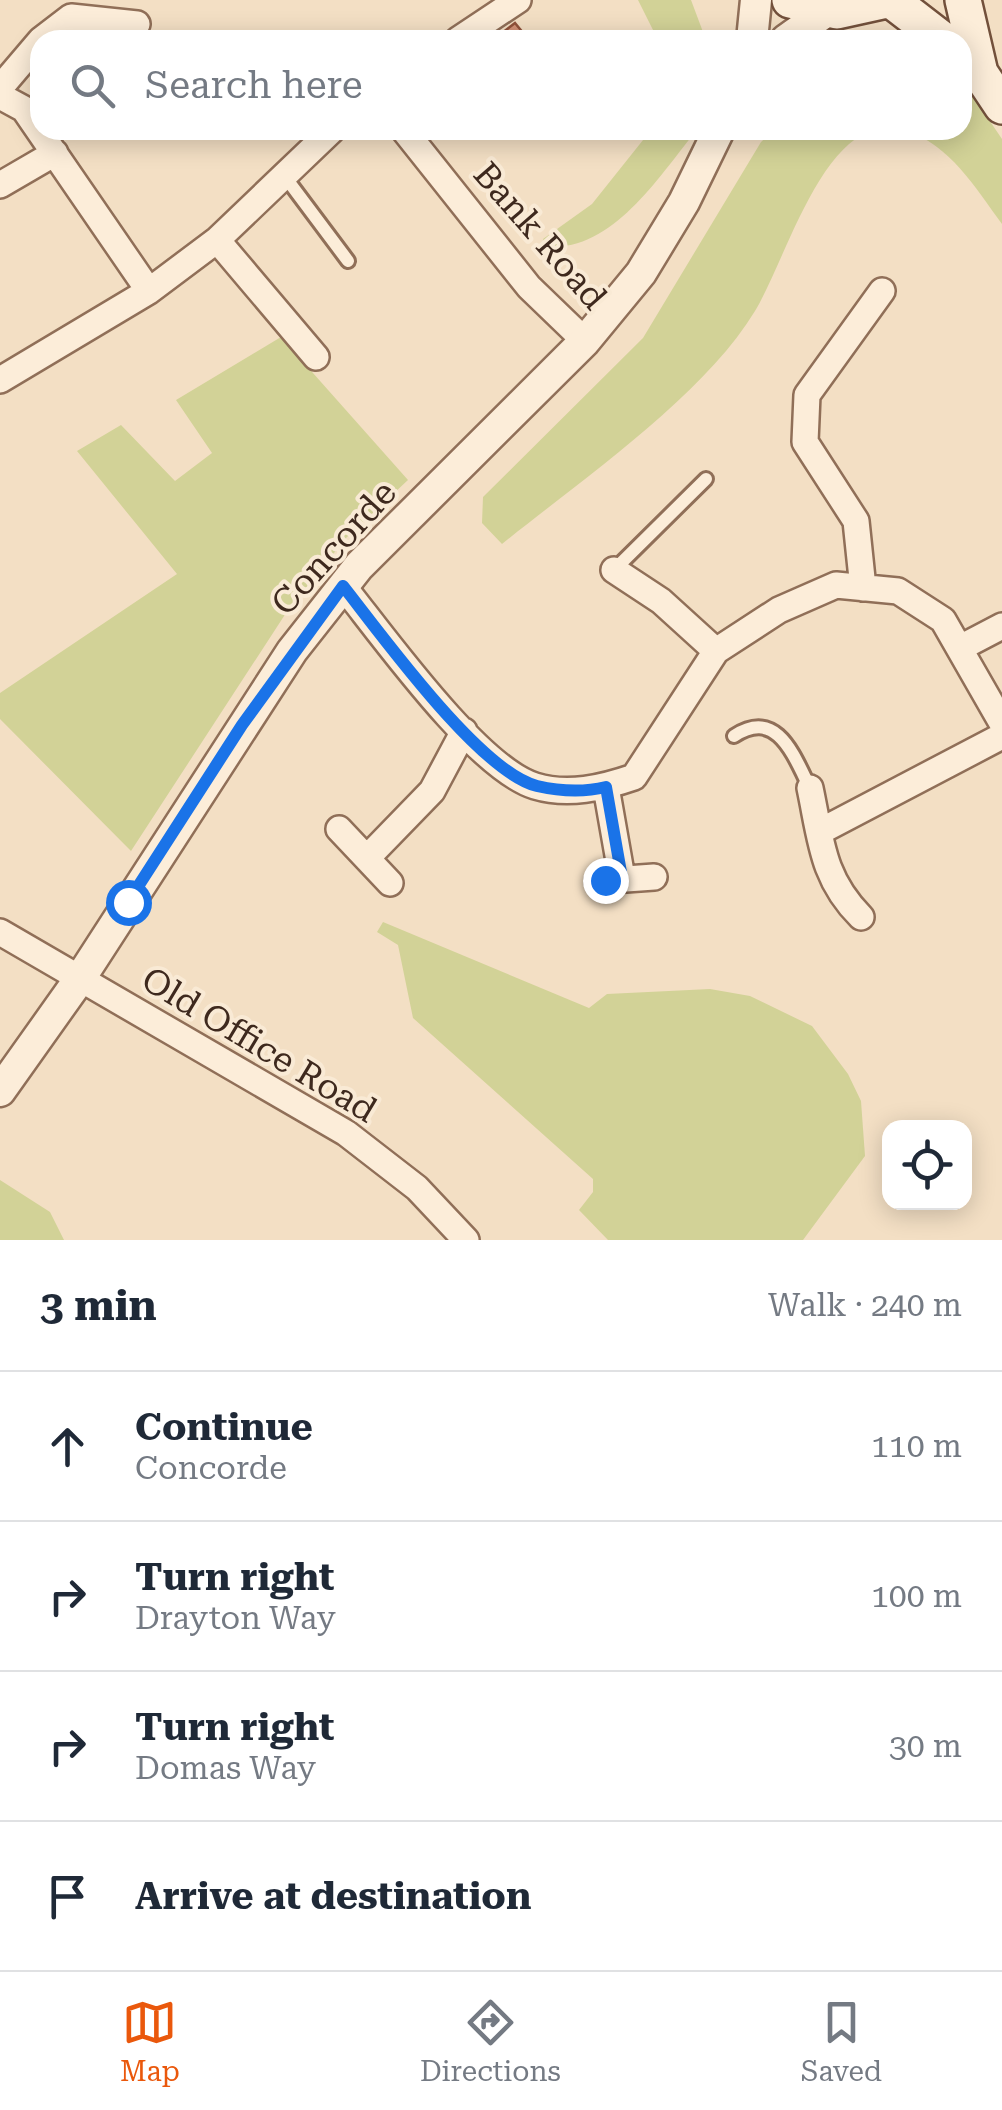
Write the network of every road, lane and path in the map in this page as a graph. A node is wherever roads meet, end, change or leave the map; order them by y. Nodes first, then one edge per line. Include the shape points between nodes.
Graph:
1 (518, 0) edge
2 (756, 0) edge
3 (790, 0) edge
4 (889, 0) edge
5 (964, 0) edge
6 (828, 10) junction
7 (137, 24) dead end
8 (53, 30) edge
9 (473, 30) edge
10 (753, 30) edge
11 (800, 30) edge
12 (930, 30) edge
13 (967, 30) edge
14 (30, 52) edge
15 (972, 66) edge
16 (0, 88) edge
17 (0, 96) edge
18 (1002, 106) edge
19 (30, 118) edge
20 (46, 140) edge
21 (321, 140) edge
22 (412, 140) edge
23 (715, 140) edge
24 (55, 153) junction
25 (283, 174) junction
26 (0, 184) edge
27 (216, 240) junction
28 (348, 260) dead end
29 (150, 291) junction
30 (882, 291) dead end
31 (586, 341) junction
32 (316, 357) dead end
33 (0, 380) edge
34 (706, 479) dead end
35 (614, 570) joint
36 (343, 586) junction
37 (863, 588) junction
38 (1002, 626) edge
39 (960, 648) junction
40 (716, 651) junction
41 (1002, 722) edge
42 (464, 732) junction
43 (734, 736) dead end
44 (1002, 736) edge
45 (606, 787) junction
46 (810, 788) joint
47 (340, 830) dead end
48 (820, 832) junction
49 (367, 858) junction
50 (654, 877) dead end
51 (390, 883) dead end
52 (861, 917) dead end
53 (0, 932) edge
54 (81, 977) junction
55 (0, 1091) edge
56 (466, 1240) edge

1 - 9 street
2 - 10 street
3 - 6 main road
4 - 6 main road
4 - 12 main road
5 - 13 main road
6 - 11 street
7 - 8 street via 71,17
14 - 16 street
15 - 18 main road
17 - 19 street
20 - 24 street
21 - 25 street
22 - 31 street, Bank Road via 529,288
23 - 31 street, Concorde via 641,273
24 - 26 street
24 - 29 street
25 - 27 street
25 - 28 lane
27 - 29 street
27 - 32 street
29 - 33 street
30 - 37 street via 807,395 805,442 856,521
31 - 36 street, Concorde
34 - 35 lane
35 - 40 street via 662,601
36 - 42 street
36 - 54 street, Concorde via 242,725
37 - 39 street via 898,591 943,620
37 - 40 street via 836,585 779,610
38 - 39 street
39 - 41 street
40 - 45 street via 634,778
42 - 45 street via 481,752 534,786
42 - 49 street via 432,791
43 - 46 lane via 752,724 763,726 793,752
44 - 48 street
45 - 50 street via 610,880
46 - 48 street
47 - 49 street
48 - 52 street via 838,894
49 - 51 street
53 - 54 street, Old Office Road
54 - 55 street, Concorde
54 - 56 street, Old Office Road via 346,1133 417,1188

